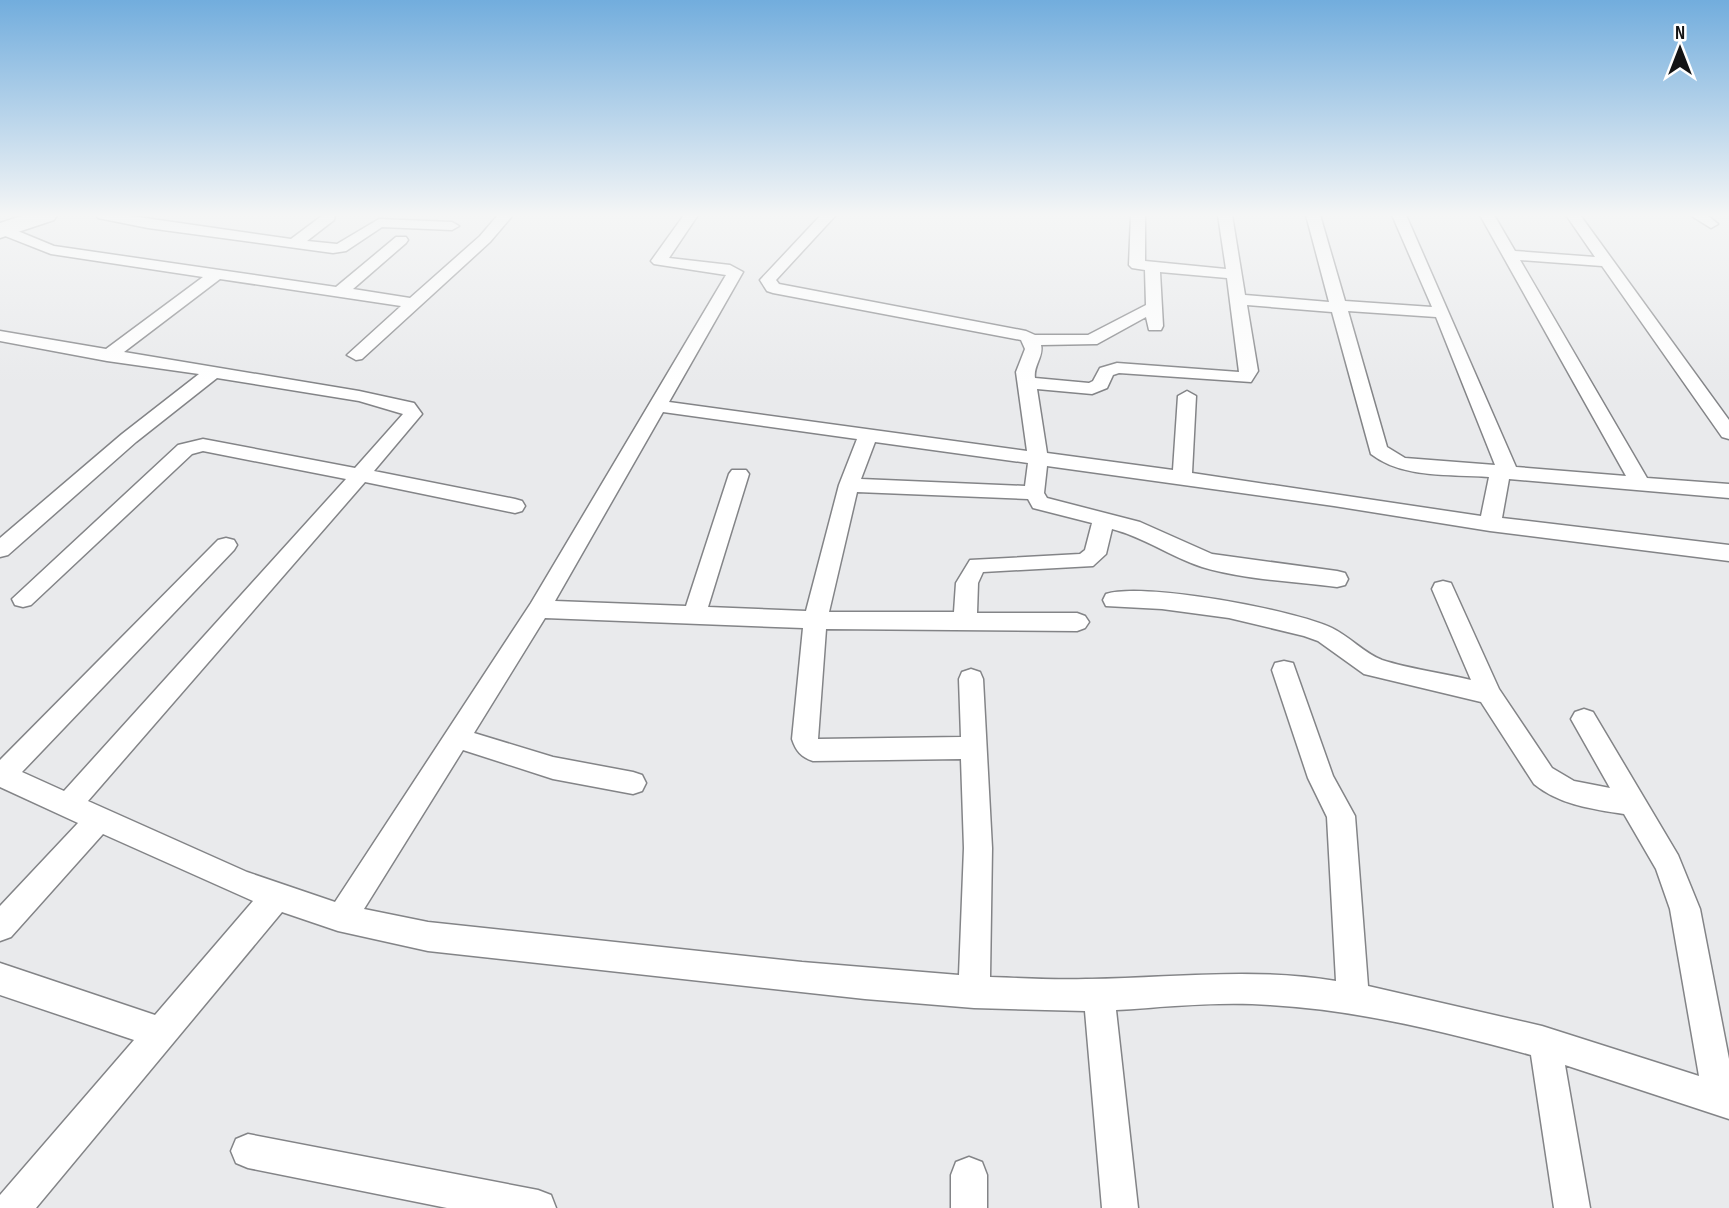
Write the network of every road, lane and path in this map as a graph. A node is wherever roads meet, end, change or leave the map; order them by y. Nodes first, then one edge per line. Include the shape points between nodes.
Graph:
1 (206, 271) edge
2 (364, 271) edge
3 (450, 271) edge
4 (731, 271) edge
5 (777, 271) edge
6 (1152, 271) edge
7 (1208, 271) edge
8 (1329, 271) edge
9 (1424, 271) edge
10 (1518, 271) edge
11 (1613, 271) edge
12 (218, 273) junction
13 (1235, 274) joint
14 (341, 291) junction
15 (1238, 299) junction
16 (415, 303) junction
17 (1339, 306) junction
18 (1154, 307) junction
19 (1442, 313) junction
20 (1155, 326) dead end
21 (0, 336) edge
22 (1031, 340) junction
23 (356, 355) dead end
24 (107, 356) junction
25 (213, 372) junction
26 (1027, 383) junction
27 (1187, 396) dead end
28 (658, 406) junction
29 (1729, 433) edge
30 (868, 434) junction
31 (1038, 457) junction
32 (1504, 472) junction
33 (739, 474) dead end
34 (360, 475) junction
35 (1182, 478) junction
36 (1639, 482) junction
37 (849, 485) junction
38 (1729, 491) edge
39 (1034, 493) junction
40 (515, 506) dead end
41 (1104, 518) junction
42 (1490, 524) junction
43 (226, 545) dead end
44 (0, 550) edge
45 (1729, 553) edge
46 (1337, 579) dead end
47 (1443, 589) dead end
48 (23, 599) dead end
49 (1114, 600) dead end
50 (539, 609) junction
51 (694, 616) junction
52 (815, 620) junction
53 (965, 621) junction
54 (1077, 622) dead end
55 (1284, 670) dead end
56 (971, 679) dead end
57 (1489, 694) junction
58 (1584, 719) dead end
59 (457, 738) junction
60 (974, 748) junction
61 (1, 775) edge
62 (633, 783) dead end
63 (1633, 803) junction
64 (69, 804) junction
65 (99, 819) junction
66 (276, 897) junction
67 (342, 918) junction
68 (0, 927) edge
69 (0, 979) edge
70 (974, 992) junction
71 (1099, 996) junction
72 (1353, 1000) junction
73 (160, 1033) junction
74 (1545, 1043) junction
75 (1725, 1101) edge
76 (248, 1151) dead end
77 (13, 1208) edge
78 (538, 1208) edge
79 (1120, 1208) edge
80 (1572, 1208) edge

1 - 12 street
2 - 14 street
3 - 16 street
4 - 28 street via 735,272
5 - 22 street via 768,281 773,288
6 - 18 street
7 - 13 street
8 - 17 street
9 - 19 street
10 - 36 street
11 - 29 street
12 - 14 street
12 - 24 street
13 - 15 street
14 - 16 street
15 - 17 street
15 - 26 street via 1249,371 1245,378 1117,368 1106,372 1093,389
16 - 23 street
17 - 19 street
17 - 32 street via 1382,455 1403,464
18 - 20 street
18 - 22 street via 1091,340
19 - 32 street
21 - 24 street
22 - 26 street via 1034,349 1025,372
24 - 25 street
25 - 34 street via 359,396 413,410
25 - 44 street
26 - 31 street
27 - 35 street
28 - 30 street
28 - 50 street
30 - 31 street
30 - 37 street
31 - 35 street
31 - 39 street
32 - 36 street
32 - 42 street
33 - 51 street
34 - 40 street
34 - 48 street via 203,445 185,449
34 - 64 street
35 - 42 street
36 - 38 street
37 - 39 street
37 - 52 street
39 - 41 street via 1045,506
41 - 46 street via 1206,560
41 - 53 street via 1095,554 1085,561 978,565 971,570
42 - 45 street
43 - 61 street
47 - 57 street
49 - 57 street via 1229,610 1309,628 1373,667
50 - 51 street
50 - 59 street
51 - 52 street
52 - 53 street
52 - 60 street via 805,739 813,750
53 - 54 street
55 - 72 street via 1321,778 1341,816
56 - 60 street
57 - 63 street via 1554,786
58 - 63 street
59 - 62 street via 553,768
59 - 67 street
60 - 70 street via 978,848
61 - 64 street
63 - 75 street via 1668,864 1685,909
64 - 65 street
65 - 66 street
65 - 68 street
66 - 67 street
66 - 73 street
67 - 70 street via 393,931 697,968
69 - 73 street
70 - 71 street
71 - 72 street via 1242,990 1293,991
71 - 79 street
72 - 74 street
73 - 77 street
74 - 75 street
74 - 80 street
76 - 78 street

